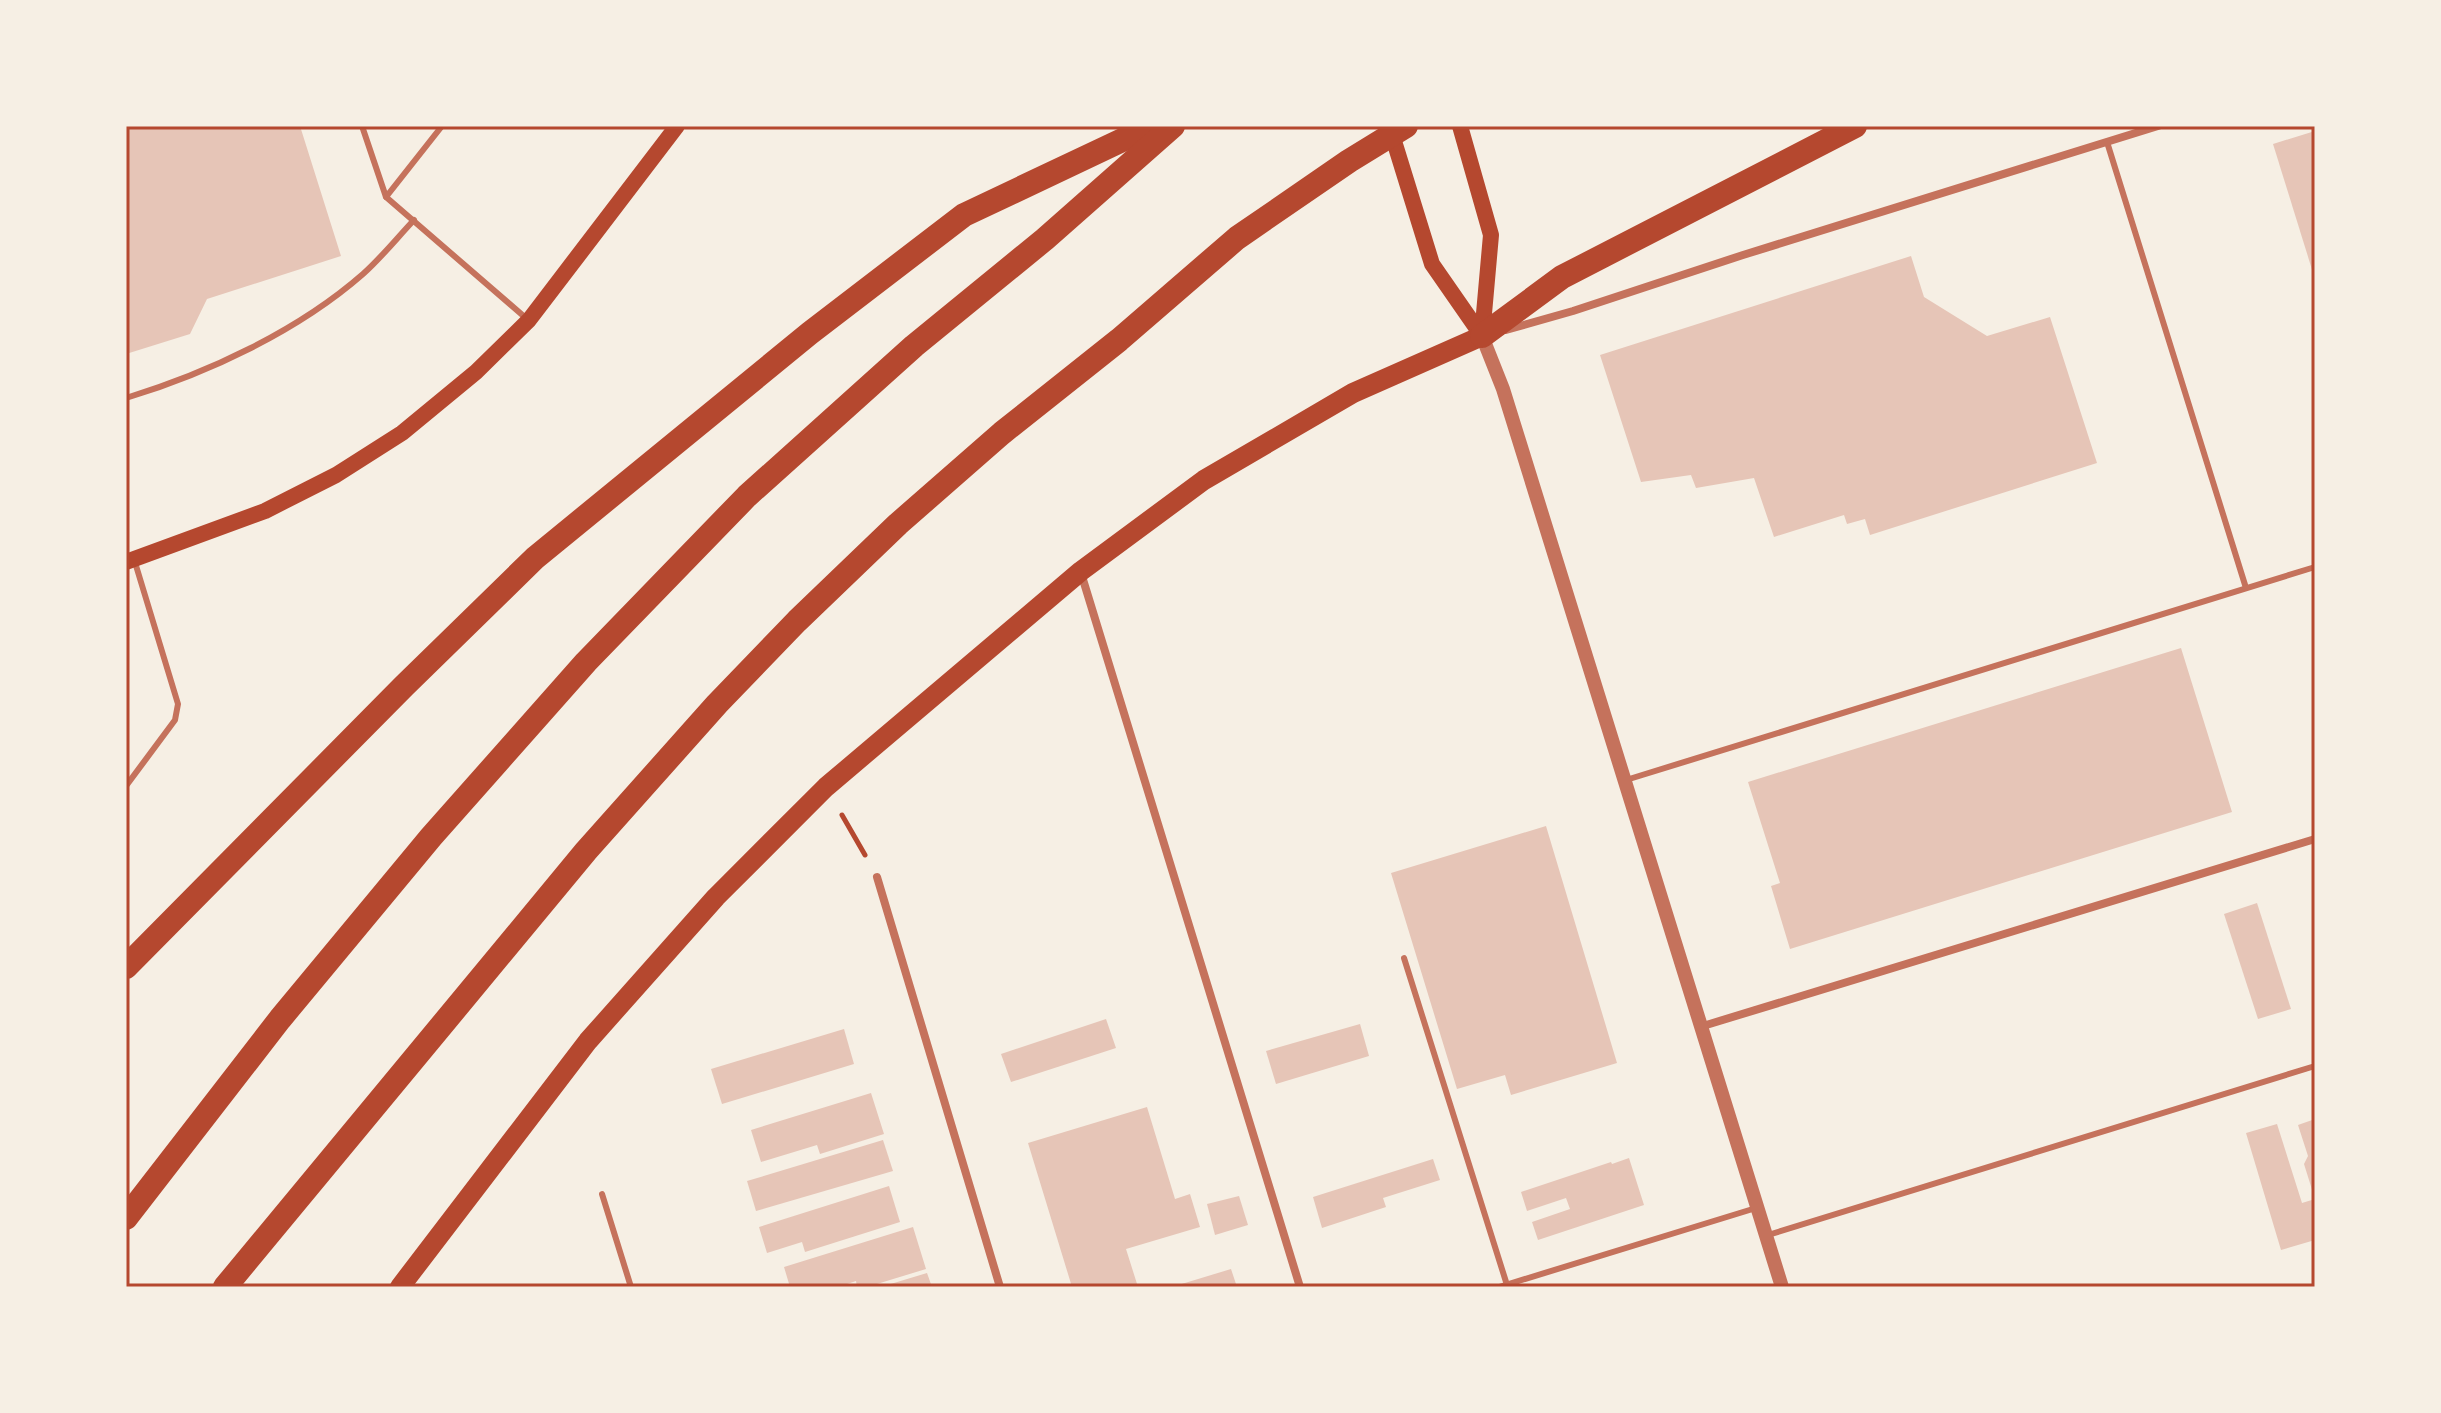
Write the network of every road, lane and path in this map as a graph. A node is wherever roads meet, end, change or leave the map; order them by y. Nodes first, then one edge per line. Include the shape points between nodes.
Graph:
1 (362, 126) edge
2 (442, 126) edge
3 (677, 126) edge
4 (1152, 126) edge
5 (1173, 126) edge
6 (1390, 126) edge
7 (1406, 126) edge
8 (1460, 126) edge
9 (1855, 126) edge
10 (2158, 126) edge
11 (2107, 142) junction
12 (386, 197) junction
13 (414, 220) junction
14 (529, 320) junction
15 (1482, 336) junction
16 (126, 398) edge
17 (130, 561) edge
18 (2315, 567) edge
19 (1081, 571) junction
20 (2246, 588) junction
21 (1626, 780) junction
22 (126, 786) edge
23 (826, 787) junction
24 (2315, 839) edge
25 (877, 877) joint
26 (1404, 958) dead end
27 (126, 967) edge
28 (1703, 1026) junction
29 (2315, 1066) edge
30 (602, 1194) dead end
31 (1757, 1208) junction
32 (126, 1218) edge
33 (1766, 1235) junction
34 (1503, 1286) edge
35 (225, 1287) edge
36 (400, 1287) edge
37 (631, 1287) edge
38 (1000, 1287) edge
39 (1300, 1287) edge
40 (1782, 1287) edge

1 - 12 lane
2 - 12 lane
3 - 14 main road
4 - 27 highway via 964,215 547,548
5 - 32 highway via 747,496 586,662 290,1007
6 - 15 main road via 1432,264
7 - 35 highway via 1237,238 1002,433 797,621 586,851
8 - 15 main road via 1491,235
9 - 15 highway via 1562,277
10 - 11 street
11 - 15 street
11 - 20 lane
12 - 13 lane
13 - 14 lane
13 - 16 lane via 364,273 260,343 176,383
14 - 17 main road via 402,433 336,475 265,511
15 - 19 main road via 1353,393 1204,480
15 - 21 street
17 - 22 lane via 178,704 175,720
18 - 20 lane
19 - 23 main road
19 - 39 street
20 - 21 lane
21 - 28 street
23 - 25 path
23 - 36 main road via 716,897 588,1041
24 - 28 street
25 - 38 street
26 - 34 lane
28 - 31 street
29 - 33 lane
30 - 37 lane
31 - 33 street
31 - 34 lane
33 - 40 street

